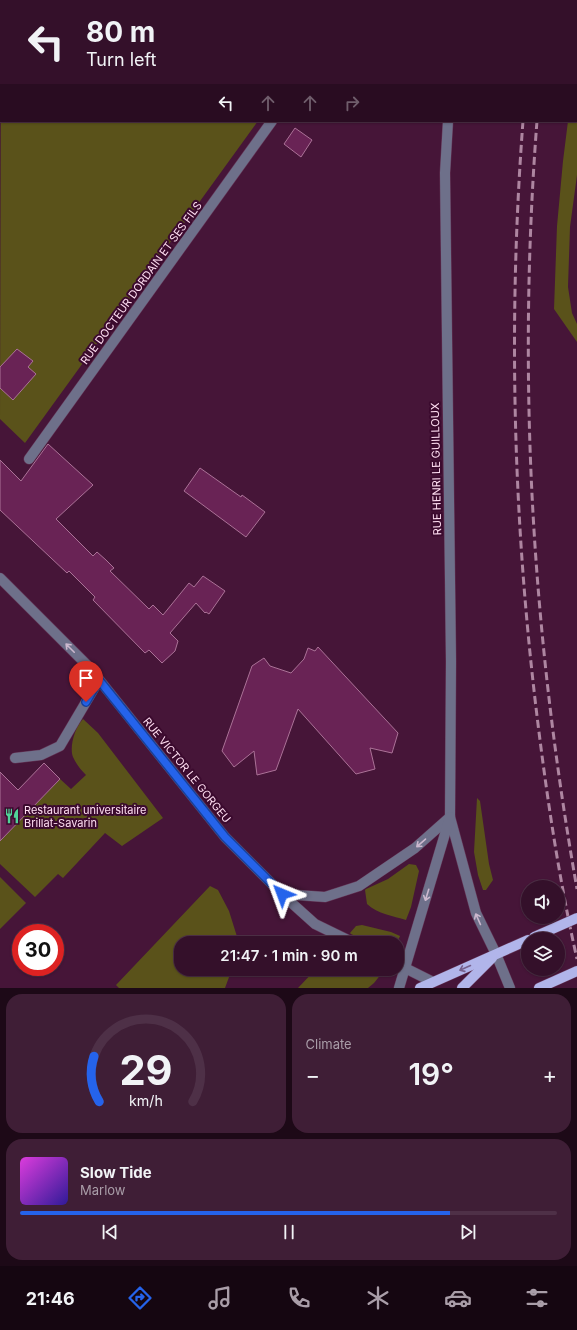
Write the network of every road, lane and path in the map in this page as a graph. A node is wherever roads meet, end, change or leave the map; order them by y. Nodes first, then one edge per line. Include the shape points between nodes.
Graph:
1 (271, 122) edge
2 (448, 122) edge
3 (29, 459) dead end
4 (0, 578) edge
5 (99, 680) junction
6 (15, 758) dead end
7 (450, 817) junction
8 (282, 894) junction
9 (577, 918) edge
10 (546, 932) edge
11 (340, 936) edge
12 (521, 943) edge
13 (404, 954) edge
14 (496, 954) junction
15 (404, 968) edge
16 (577, 971) edge
17 (400, 976) edge
18 (433, 982) junction
19 (542, 986) edge
20 (399, 988) edge
21 (420, 988) edge
22 (462, 988) edge
23 (510, 988) edge

1 - 3 street, RUE DOCTEUR DORDAIN ET SES FILS
2 - 7 street, RUE HENRI LE GUILLOUX via 445,173 451,661
5 -> 4 street, RUE VICTOR LE GORGEU
5 - 6 street via 60,746 41,755
5 - 8 street, RUE VICTOR LE GORGEU via 225,837
7 -> 8 street via 415,848 359,886 325,897
7 -> 13 street, RUE HENRI LE GUILLOUX
14 -> 7 street, RUE HENRI LE GUILLOUX via 476,913
8 - 11 street, RUE VICTOR LE GORGEU via 315,924
9 - 10 main road, bridge
12 - 14 main road
14 -> 18 main road
14 - 22 main road
14 - 23 street, RUE HENRI LE GUILLOUX
15 - 18 street
16 - 19 main road
17 - 20 street, RUE HENRI LE GUILLOUX
18 - 21 main road

